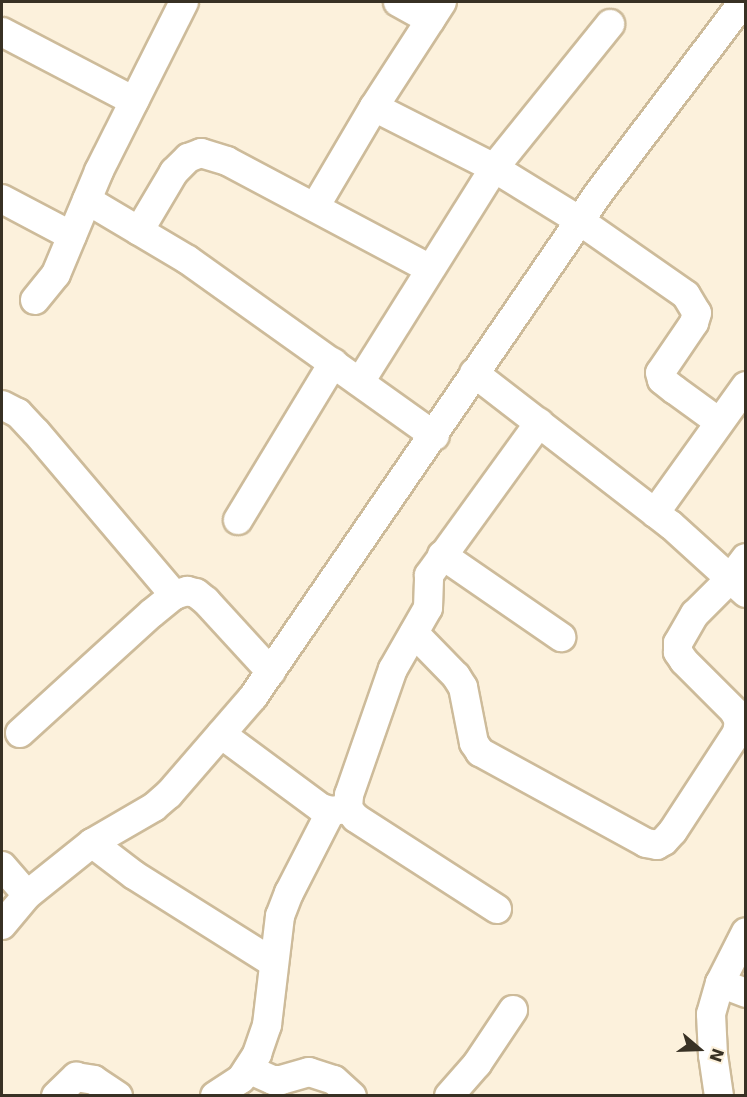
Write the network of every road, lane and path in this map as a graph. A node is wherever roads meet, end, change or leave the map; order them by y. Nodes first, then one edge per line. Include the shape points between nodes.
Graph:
1 (184, 2) edge
2 (398, 2) edge
3 (743, 2) edge
4 (436, 11) edge
5 (610, 24) dead end
6 (2, 32) edge
7 (134, 101) junction
8 (374, 107) junction
9 (494, 168) junction
10 (2, 199) edge
11 (87, 200) junction
12 (315, 207) junction
13 (580, 221) junction
14 (139, 231) junction
15 (72, 236) junction
16 (430, 269) junction
17 (35, 300) dead end
18 (333, 363) junction
19 (474, 373) junction
20 (360, 382) junction
21 (746, 386) edge
22 (2, 405) edge
23 (719, 422) junction
24 (539, 423) junction
25 (435, 436) junction
26 (655, 513) junction
27 (238, 520) dead end
28 (442, 555) junction
29 (740, 577) edge
30 (174, 595) junction
31 (414, 633) junction
32 (561, 637) dead end
33 (271, 672) junction
34 (20, 733) dead end
35 (220, 734) junction
36 (340, 810) junction
37 (92, 843) junction
38 (2, 867) edge
39 (27, 895) junction
40 (497, 909) dead end
41 (2, 924) edge
42 (746, 932) edge
43 (274, 963) junction
44 (733, 988) edge
45 (513, 1010) dead end
46 (248, 1069) junction
47 (715, 1091) edge
48 (57, 1095) edge
49 (118, 1095) edge
50 (215, 1095) edge
51 (352, 1095) edge
52 (449, 1095) edge

1 - 7 street
2 - 4 street
3 - 13 street
4 - 8 street
5 - 9 street
6 - 7 street
7 - 11 street
8 - 9 street
8 - 12 street
9 - 13 street
9 - 16 street
10 - 15 street
11 - 14 street
11 - 15 street
12 - 14 street via 227,161 201,153 188,158 174,172
12 - 16 street
13 - 19 street
13 - 23 street via 686,295 694,306 694,323 660,373 662,380
14 - 18 street via 189,260
15 - 17 street via 56,274
16 - 20 street
18 - 20 street
18 - 27 street
19 - 24 street
19 - 25 street
20 - 25 street
21 - 23 street
22 - 30 street via 18,412
23 - 26 street
24 - 26 street
24 - 28 street
25 - 33 street
26 - 29 street
28 - 31 street via 429,575 428,608
28 - 32 street
29 - 31 street via 685,627 678,643 684,661 734,711 739,721 737,733 673,831 657,844 646,843 480,752 474,743 463,687
30 - 33 street via 196,593
30 - 34 street
31 - 36 street via 393,669 349,795
33 - 35 street
35 - 36 street via 313,803
35 - 37 street via 154,807
36 - 40 street
36 - 43 street via 283,909
37 - 39 street
37 - 43 street via 134,875
38 - 39 street
39 - 41 street
42 - 44 street
43 - 46 street via 267,1025
44 - 47 street via 711,1014
45 - 52 street via 477,1064
46 - 50 street via 233,1085
46 - 51 street via 273,1080 309,1072 334,1080
48 - 49 street via 76,1077 94,1080

